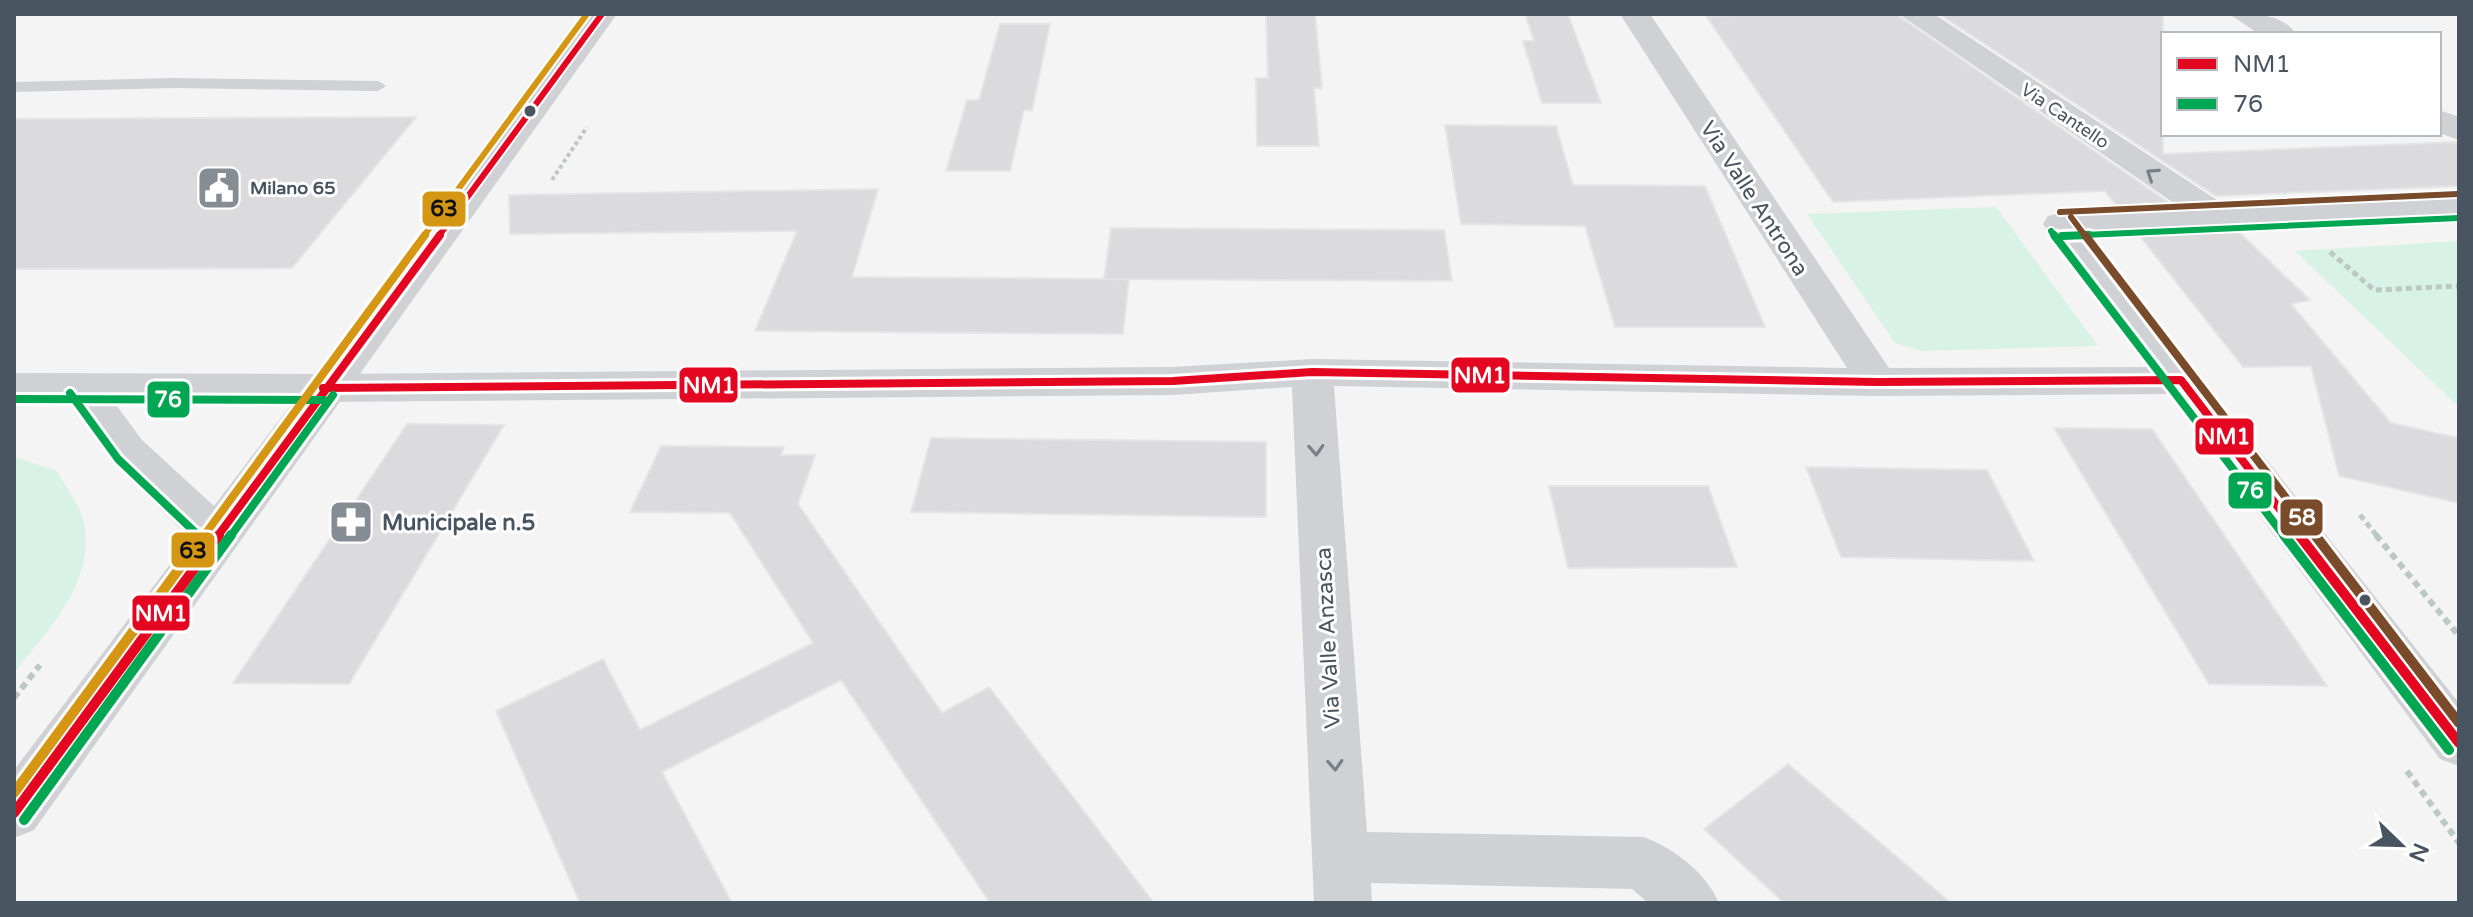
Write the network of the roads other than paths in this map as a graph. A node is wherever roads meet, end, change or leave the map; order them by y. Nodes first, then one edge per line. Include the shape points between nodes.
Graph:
1 (602, 14) edge
2 (1635, 14) edge
3 (1914, 14) edge
4 (2244, 14) edge
5 (2277, 32) edge
6 (378, 86) dead end
7 (14, 87) edge
8 (2441, 121) edge
9 (2459, 130) edge
10 (2459, 206) edge
11 (2217, 216) junction
12 (1312, 372) junction
13 (2181, 380) junction
14 (1877, 382) junction
15 (80, 386) junction
16 (14, 387) edge
17 (323, 388) junction
18 (216, 535) junction
19 (2459, 743) edge
20 (14, 813) edge
21 (1341, 880) edge
22 (1690, 903) edge

1 - 17 street
2 - 14 street, Via Valle Antrona
11 -> 3 street, Via Cantello
4 - 5 street
6 - 7 lane
8 - 9 street
10 - 11 street
11 - 13 street via 2061,224
12 - 14 street
12 - 17 street via 1173,381
12 -> 21 street, Via Valle Anzasca
13 - 14 street
13 - 19 street
15 - 16 street
15 - 17 street
15 - 18 street via 127,451
17 - 18 street
18 - 20 street
21 - 22 street via 1644,863

